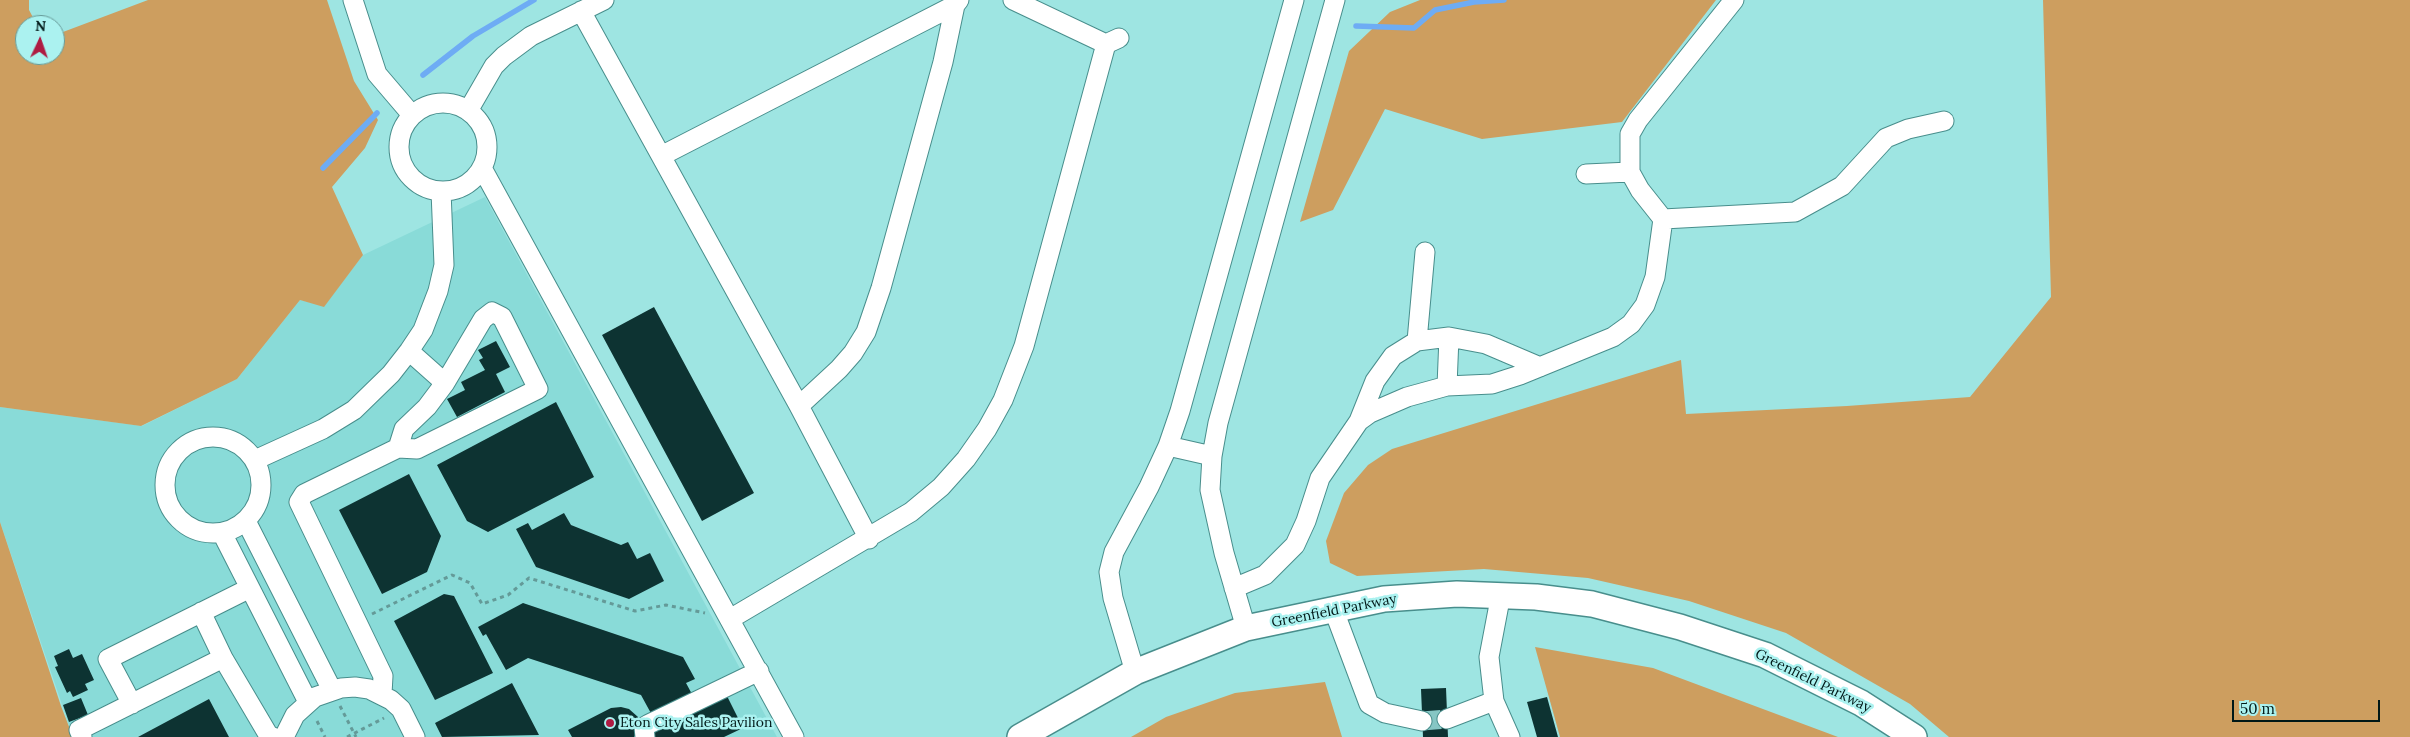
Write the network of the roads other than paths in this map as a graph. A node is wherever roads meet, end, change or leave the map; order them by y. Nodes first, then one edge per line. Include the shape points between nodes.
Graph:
1 (353, 0) edge
2 (604, 0) edge
3 (1013, 0) edge
4 (1294, 0) edge
5 (1335, 0) edge
6 (1734, 0) edge
7 (957, 2) edge
8 (581, 11) junction
9 (468, 111) junction
10 (412, 115) junction
11 (1944, 121) dead end
12 (660, 156) junction
13 (482, 168) junction
14 (1630, 172) junction
15 (1586, 174) dead end
16 (441, 191) junction
17 (1663, 218) junction
18 (1425, 252) dead end
19 (1449, 337) junction
20 (1416, 341) junction
21 (409, 351) junction
22 (1540, 367) junction
23 (445, 383) junction
24 (1447, 386) junction
25 (799, 406) junction
26 (1359, 421) junction
27 (1168, 446) junction
28 (398, 448) junction
29 (1212, 456) junction
30 (254, 460) junction
31 (246, 521) junction
32 (222, 533) junction
33 (869, 539) junction
34 (250, 588) junction
35 (1234, 588) junction
36 (1500, 594) junction
37 (1333, 608) junction
38 (201, 612) junction
39 (730, 619) junction
40 (1246, 628) junction
41 (223, 658) junction
42 (759, 672) junction
43 (1135, 672) junction
44 (332, 690) junction
45 (382, 694) junction
46 (1494, 701) junction
47 (308, 702) junction
48 (132, 704) junction
49 (1447, 719) tunnel mouth
50 (1422, 721) tunnel mouth
51 (82, 737) edge
52 (273, 737) edge
53 (284, 737) edge
54 (415, 737) edge
55 (645, 737) edge
56 (794, 737) edge
57 (1020, 737) edge
58 (1510, 737) edge
59 (1914, 737) edge

1 - 10 street via 378,74
2 - 8 street
3 - 33 street via 1113,41 1024,346 1003,400 966,459 941,488
4 - 27 street
5 - 29 street via 1218,423
6 - 14 street via 1638,120 1630,134
7 - 12 street
7 - 25 street via 941,72 866,332 839,369
8 - 9 street via 531,36 504,56 494,66
8 - 12 street
9 - 10 street via 455,104 439,103
9 - 13 street via 480,122 486,137 487,153
10 - 16 street via 402,129 398,146 402,163 411,177 425,187
11 - 17 street via 1886,138 1842,186 1795,212
12 - 25 street
13 - 16 street via 471,181 457,189
13 - 39 street
14 - 15 street
14 - 17 street
16 - 21 street via 444,265 423,330
17 - 22 street via 1655,277 1645,304 1631,324 1613,337
18 - 20 street
19 - 20 street
19 - 22 street via 1486,344
19 - 24 street
20 - 26 street via 1393,356 1375,381
21 - 23 street
21 - 30 street via 354,410 323,429
22 - 24 street via 1492,384
23 - 28 street via 427,407 404,429
23 - 28 street via 483,319 492,312 502,317 538,389 417,449
24 - 26 street via 1406,397
25 - 33 street
26 - 35 street via 1320,478 1295,545 1265,575
27 - 29 street
27 - 43 street via 1114,552 1109,572 1113,598
28 - 45 street via 304,494 299,502 383,676
29 - 35 street via 1210,490
30 - 31 street via 261,478 260,497
30 - 32 street via 231,441 210,437 190,443 169,466 165,486 175,515 201,532
31 - 32 street
31 - 44 street
32 - 34 street
33 - 39 street
34 - 38 street
34 - 47 street
35 - 40 street
36 - 37 main road, Greenfield Parkway via 1384,599
36 - 46 street via 1489,657
36 - 59 main road, Greenfield Parkway via 1592,604 1680,627 1764,655 1861,703
37 - 40 main road, Greenfield Parkway
37 - 50 street via 1369,704 1385,713
38 - 41 street
38 - 48 street via 108,659
39 - 42 street
40 - 43 main road, Greenfield Parkway
41 - 48 street
41 - 52 street via 269,736
42 - 55 street via 649,724 644,727
42 - 56 street
43 - 57 main road, Greenfield Parkway
44 - 45 street via 355,687
44 - 47 street
45 - 54 street via 401,708
46 - 49 street
46 - 58 street
47 - 53 street via 295,715
48 - 51 street via 79,730

